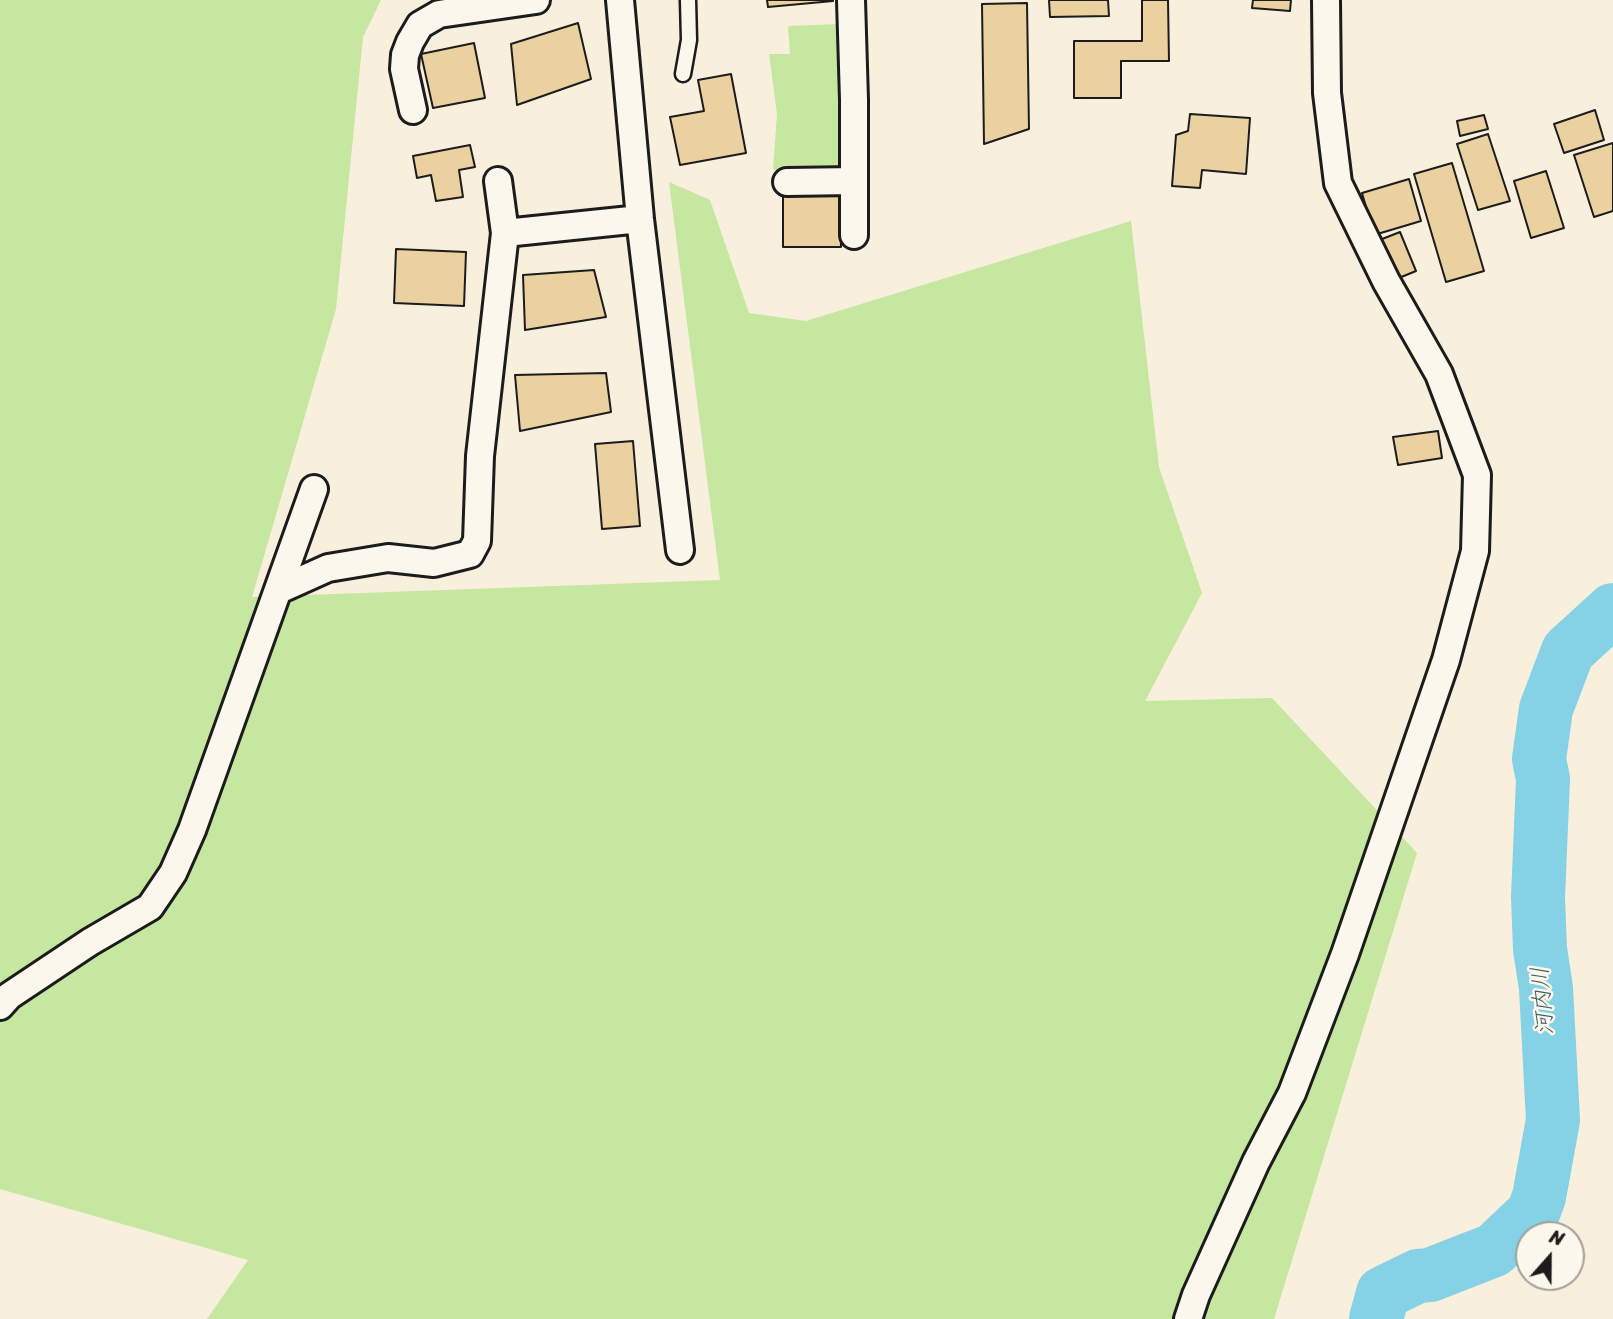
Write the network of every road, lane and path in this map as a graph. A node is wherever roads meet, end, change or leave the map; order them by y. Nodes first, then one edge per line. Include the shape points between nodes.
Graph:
1 (536, 0) edge
2 (620, 0) edge
3 (688, 0) edge
4 (851, 0) edge
5 (1326, 0) edge
6 (683, 74) dead end
7 (413, 110) dead end
8 (498, 181) dead end
9 (854, 181) junction
10 (787, 182) dead end
11 (640, 219) junction
12 (505, 233) junction
13 (854, 235) dead end
14 (314, 489) dead end
15 (680, 550) dead end
16 (279, 590) junction
17 (0, 1006) edge
18 (1188, 1319) edge

1 - 7 street via 439,14 420,25 405,55
2 - 11 street
3 - 6 lane via 689,40
4 - 9 street
5 - 18 street via 1326,93 1338,183 1439,374 1477,475 1475,551 1446,660 1345,954 1292,1093 1256,1162
8 - 12 street
9 - 10 street
9 - 13 street
11 - 12 street
11 - 15 street
12 - 16 street via 480,456 477,541 470,554 434,563 388,558 328,568
14 - 16 street
16 - 17 street via 173,873 150,907 90,942

